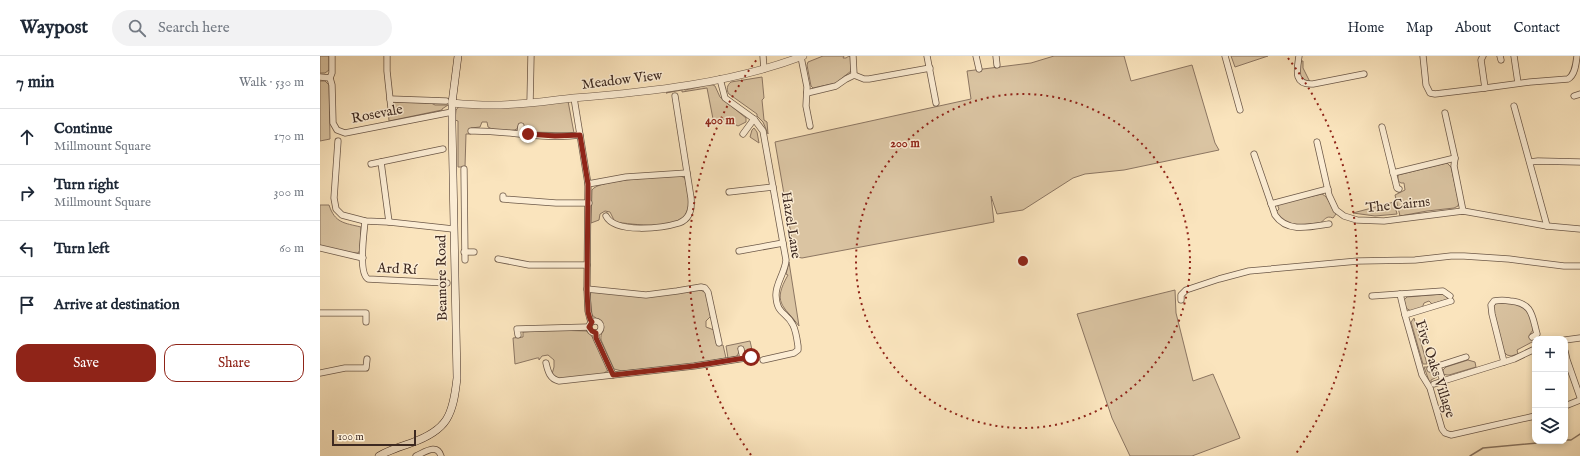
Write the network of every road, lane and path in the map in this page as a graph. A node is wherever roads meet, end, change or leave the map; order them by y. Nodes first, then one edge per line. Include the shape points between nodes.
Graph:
1 (332, 56) edge
2 (387, 56) edge
3 (458, 56) edge
4 (531, 56) edge
5 (762, 56) edge
6 (802, 56) edge
7 (853, 56) edge
8 (927, 56) edge
9 (976, 56) edge
10 (996, 56) edge
11 (1225, 56) edge
12 (1299, 56) edge
13 (1424, 56) edge
14 (1483, 56) edge
15 (1514, 56) edge
16 (1576, 56) edge
17 (997, 64) dead end
18 (764, 67) junction
19 (930, 68) junction
20 (979, 69) dead end
21 (1364, 74) dead end
22 (854, 75) junction
23 (320, 77) edge
24 (330, 78) junction
25 (720, 79) junction
26 (1518, 83) junction
27 (1485, 88) junction
28 (807, 93) junction
29 (675, 96) dead end
30 (574, 98) junction
31 (390, 99) junction
32 (449, 102) junction
33 (530, 103) junction
34 (936, 103) dead end
35 (1514, 106) dead end
36 (391, 108) dead end
37 (1240, 110) dead end
38 (452, 112) junction
39 (1445, 113) dead end
40 (754, 119) junction
41 (484, 123) dead end
42 (521, 126) dead end
43 (810, 126) dead end
44 (1382, 127) dead end
45 (484, 130) junction
46 (471, 131) dead end
47 (520, 133) junction
48 (743, 134) dead end
49 (580, 135) junction
50 (338, 141) dead end
51 (1317, 142) dead end
52 (443, 149) dead end
53 (1254, 154) dead end
54 (1455, 158) junction
55 (380, 162) junction
56 (1530, 162) junction
57 (1580, 162) edge
58 (371, 164) dead end
59 (464, 169) dead end
60 (687, 173) junction
61 (1393, 173) junction
62 (452, 178) junction
63 (464, 178) junction
64 (588, 184) junction
65 (773, 187) junction
66 (1328, 189) junction
67 (1399, 189) dead end
68 (729, 192) dead end
69 (503, 196) dead end
70 (589, 203) junction
71 (1271, 204) junction
72 (1463, 211) junction
73 (606, 216) dead end
74 (365, 221) junction
75 (389, 222) junction
76 (1329, 224) dead end
77 (1547, 226) junction
78 (454, 229) junction
79 (1580, 229) edge
80 (783, 243) junction
81 (320, 248) edge
82 (739, 251) dead end
83 (464, 252) junction
84 (474, 252) dead end
85 (363, 258) junction
86 (498, 259) dead end
87 (464, 260) dead end
88 (514, 263) junction
89 (588, 266) junction
90 (1580, 266) edge
91 (513, 269) dead end
92 (447, 283) dead end
93 (587, 290) junction
94 (1400, 294) junction
95 (1372, 296) dead end
96 (1181, 300) dead end
97 (320, 313) edge
98 (1405, 315) junction
99 (366, 322) dead end
100 (714, 322) junction
101 (591, 324) junction
102 (707, 324) dead end
103 (596, 333) junction
104 (518, 336) dead end
105 (1534, 336) edge
106 (1580, 338) edge
107 (1568, 340) edge
108 (719, 343) dead end
109 (741, 349) dead end
110 (1532, 350) edge
111 (752, 356) dead end
112 (1466, 357) dead end
113 (743, 358) junction
114 (367, 359) dead end
115 (763, 360) dead end
116 (1504, 362) junction
117 (546, 363) dead end
118 (1568, 363) edge
119 (1438, 366) junction
120 (1430, 369) dead end
121 (320, 373) edge
122 (613, 375) junction
123 (1443, 381) junction
124 (1434, 384) dead end
125 (1580, 396) edge
126 (1580, 400) edge
127 (1568, 405) edge
128 (1532, 417) edge
129 (380, 456) edge
130 (416, 456) edge
131 (441, 456) edge

1 - 24 street, Rosevale
2 - 31 street, Rosevale
3 - 32 main road, Beamore Road
4 - 33 street
5 - 18 street
6 - 18 main road, Meadow View
6 - 28 street
7 - 22 street
8 - 19 street
9 - 20 street
10 - 17 street
11 - 37 street
12 - 21 street via 1297,76 1306,84
13 - 27 street via 1426,85 1430,93
14 - 27 street via 1480,60
15 - 26 street
16 - 26 street via 1571,78
18 - 25 main road, Meadow View
19 - 22 street via 869,79
19 - 34 street
22 - 28 street via 836,86
23 - 24 street
24 - 38 street, Rosevale via 333,123 336,130 341,132
25 - 30 main road, Meadow View via 628,94
25 - 40 street, Hazel Lane via 725,98
26 - 27 street
28 - 43 street via 806,106
29 - 60 street
30 - 33 main road, Meadow View
30 - 49 street
31 - 32 street, Rosevale
31 - 36 street, Rosevale
32 - 33 main road, Meadow View
32 - 38 main road, Beamore Road
35 - 56 street
38 - 62 main road, Beamore Road
39 - 54 street
40 - 48 street
40 - 65 street, Hazel Lane via 763,131
41 - 45 street
42 - 47 street
44 - 61 street, The Cairns
45 - 46 street
45 - 47 street
47 - 49 street
49 - 64 street
50 - 74 street via 334,198 336,209 342,216
51 - 66 street, The Cairns
52 - 55 street
53 - 71 street
54 - 61 street
54 - 72 street via 1455,174
55 - 58 street
55 - 75 street
56 - 57 street
56 - 77 street
59 - 63 street
60 - 64 street via 626,177
60 - 73 street via 692,204 683,222 640,229 612,223
61 - 67 street, The Cairns
62 - 63 street
62 - 78 main road, Beamore Road
63 - 83 street
64 - 70 street
65 - 68 street
65 - 80 street, Hazel Lane
66 - 71 street
66 - 72 street, The Cairns via 1336,210 1357,220 1383,221
69 - 70 street via 503,199
70 - 89 street
71 - 76 street via 1275,215 1285,225 1299,227
72 - 77 street, The Cairns
74 - 75 street
74 - 85 street, Ard Rí
75 - 78 street
77 - 79 street, The Cairns
78 - 129 main road, Beamore Road via 457,378 453,408 438,430
80 - 82 street
80 - 115 street, Hazel Lane via 786,267 776,296 779,310 793,325 798,350
81 - 85 street, Ard Rí
83 - 84 street
83 - 87 street
85 - 92 street, Ard Rí via 364,276 368,279
86 - 88 street
88 - 89 street
88 - 91 street
89 - 93 street
90 - 96 street via 1451,256 1415,260 1358,261 1234,274 1186,290 1181,295
93 - 100 street via 646,294 701,287 708,292
93 - 101 street
94 - 95 street, Five Oaks Village
94 - 98 street, Five Oaks Village
94 - 98 street, Five Oaks Village via 1443,291 1451,298
97 - 99 street via 366,313
98 - 128 street, Five Oaks Village via 1422,375 1430,388 1442,429 1447,435
100 - 102 street
100 - 108 street
101 - 103 street via 592,331
101 - 103 street via 596,321 601,325 600,331
101 - 104 street via 517,329
103 - 122 street
105 - 116 street via 1537,334 1528,307 1521,302 1494,301 1491,306 1492,314
106 - 107 street
109 - 113 street
110 - 116 street
111 - 113 street
112 - 119 street
113 - 122 street
114 - 121 street via 366,368 345,368
116 - 123 street
117 - 122 street via 551,376 559,382
118 - 125 street
119 - 120 street
119 - 123 street
123 - 124 street
126 - 127 street
130 - 131 street via 435,448

